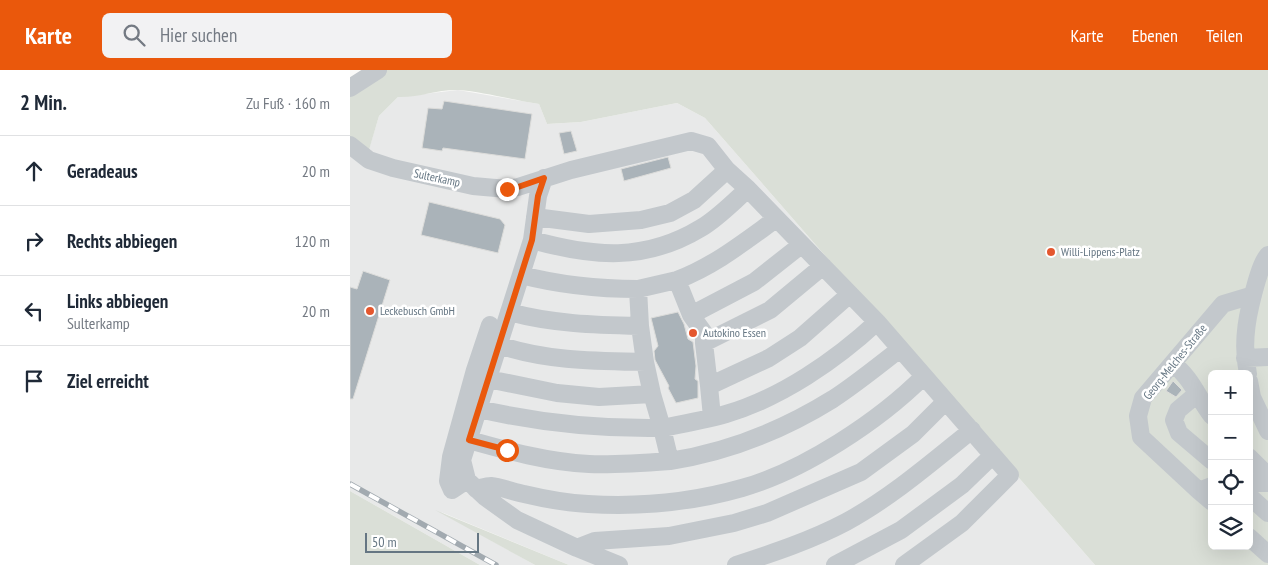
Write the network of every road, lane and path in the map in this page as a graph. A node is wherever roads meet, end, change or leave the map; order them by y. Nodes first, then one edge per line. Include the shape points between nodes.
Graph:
1 (378, 70) edge
2 (350, 88) edge
3 (350, 145) edge
4 (727, 170) junction
5 (537, 181) junction
6 (748, 189) junction
7 (535, 217) junction
8 (776, 219) junction
9 (532, 240) junction
10 (801, 245) junction
11 (1268, 255) edge
12 (822, 266) junction
13 (521, 275) junction
14 (677, 280) junction
15 (638, 289) junction
16 (850, 294) junction
17 (1253, 295) junction
18 (510, 312) junction
19 (691, 315) junction
20 (877, 322) junction
21 (490, 325) dead end
22 (640, 326) junction
23 (704, 343) junction
24 (499, 345) junction
25 (900, 350) junction
26 (1268, 357) edge
27 (645, 362) junction
28 (1173, 364) junction
29 (1246, 366) edge
30 (924, 376) junction
31 (488, 379) junction
32 (709, 386) junction
33 (652, 394) junction
34 (1197, 394) junction
35 (1253, 399) edge
36 (946, 401) junction
37 (479, 409) junction
38 (1211, 415) edge
39 (712, 417) junction
40 (662, 428) junction
41 (972, 430) junction
42 (1268, 431) edge
43 (469, 440) junction
44 (993, 455) junction
45 (1211, 460) edge
46 (670, 461) junction
47 (1253, 462) edge
48 (1261, 483) edge
49 (471, 485) junction
50 (1208, 493) edge
51 (1253, 500) edge
52 (1268, 513) edge
53 (1253, 541) edge
54 (577, 548) junction
55 (1268, 554) edge
56 (619, 565) edge
57 (736, 565) edge
58 (835, 565) edge
59 (904, 565) edge

1 - 2 street
3 - 5 street, Sulterkamp via 369,160 433,178 489,188 512,188
4 - 5 street, Sulterkamp via 708,146 691,141
4 - 6 street, Sulterkamp
4 - 7 street via 694,200 670,212 641,220 589,224
5 - 7 street
6 - 8 street, Sulterkamp
6 - 9 street via 702,228 648,250 620,254 594,252
7 - 9 street
8 - 10 street, Sulterkamp
8 - 14 street via 718,259
9 - 13 street
10 - 12 street, Sulterkamp
10 - 19 street via 754,282
11 - 17 street
12 - 16 street, Sulterkamp
12 - 23 street via 770,310
13 - 15 street via 569,286
13 - 18 street
14 - 15 street
14 - 19 street
15 - 22 street
16 - 20 street, Sulterkamp
16 - 32 street via 800,338 769,358
17 - 28 street, Georg-Melches-Straße via 1223,304
17 - 29 street via 1245,332
18 - 22 street via 559,322
18 - 24 street
19 - 23 street via 704,333
20 - 25 street, Sulterkamp
20 - 39 street via 809,375 760,400
21 - 49 street via 451,457 448,481 452,490
22 - 27 street
23 - 32 street
24 - 27 street via 560,359
24 - 31 street
25 - 30 street, Sulterkamp
25 - 46 street via 833,399 794,420 725,449
26 - 29 street
27 - 33 street
28 - 34 street via 1182,370
28 - 50 street, Georg-Melches-Straße via 1143,398 1138,416 1141,437
30 - 36 street, Sulterkamp
30 - 49 street via 908,392 840,442 813,458 742,488 675,501 620,505 587,504
31 - 33 street via 557,393 599,397
31 - 37 street
32 - 39 street
33 - 40 street
34 - 38 street
34 - 45 street via 1178,410 1174,420 1180,433
35 - 42 street
36 - 41 street, Sulterkamp
36 - 54 street via 913,434 861,472 767,512 734,523 669,536 595,542
37 - 40 street via 584,427
37 - 43 street
39 - 40 street
40 - 46 street
41 - 44 street, Sulterkamp
41 - 57 street via 888,496 845,522
43 - 46 street via 542,458 588,464
43 - 49 street via 462,460
44 - 58 street via 962,485 901,530
44 - 59 street, Sulterkamp via 1010,475 962,523
47 - 48 street via 1262,470
49 - 54 street via 517,520
51 - 52 street
53 - 55 street
54 - 56 street

